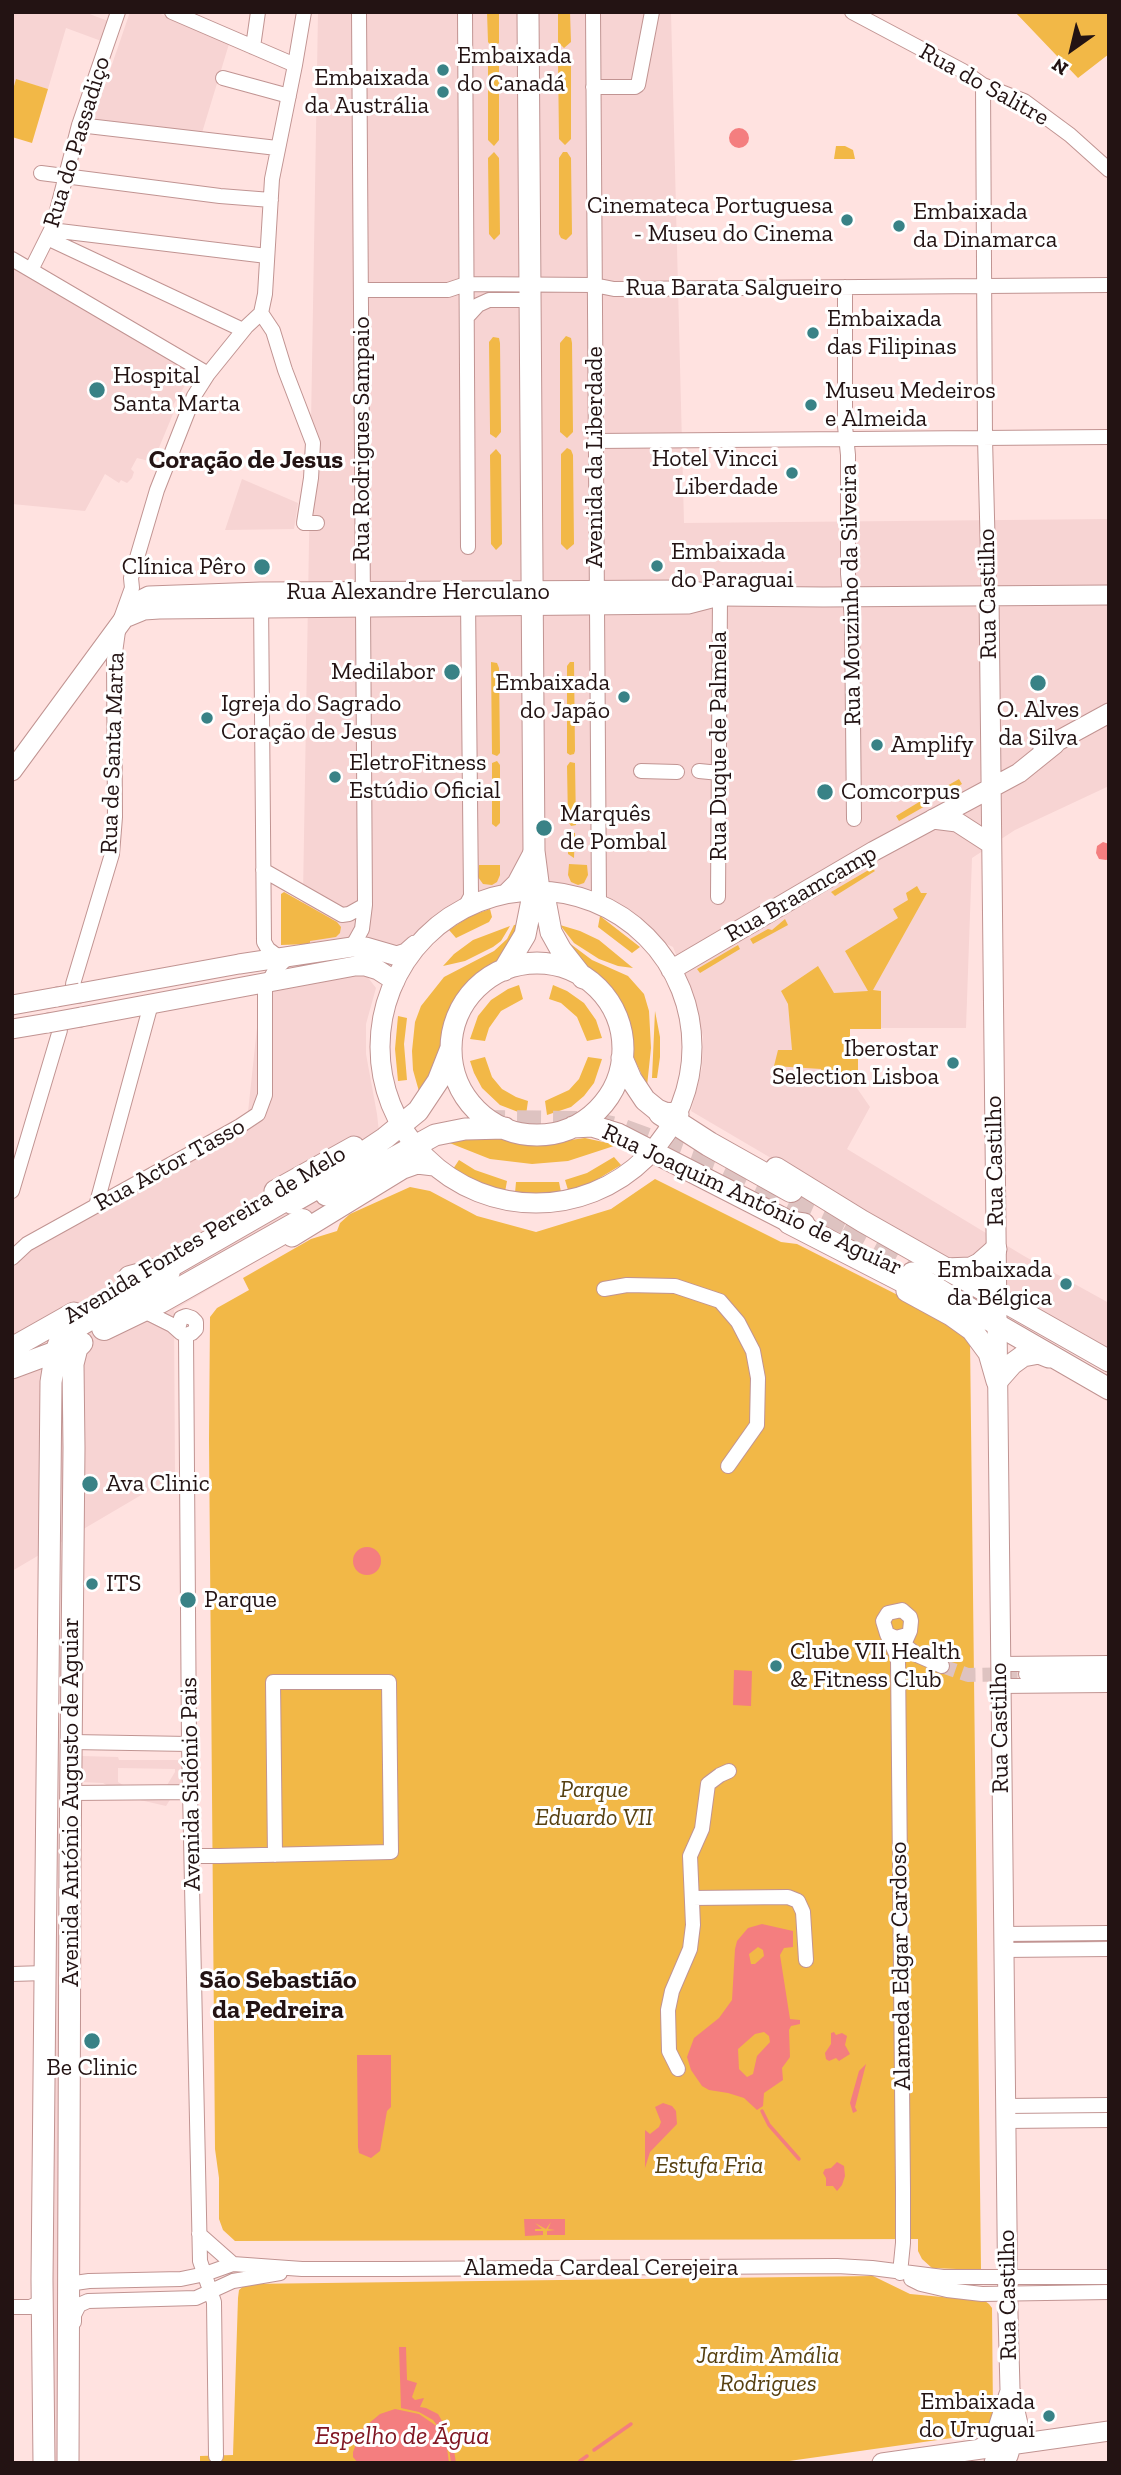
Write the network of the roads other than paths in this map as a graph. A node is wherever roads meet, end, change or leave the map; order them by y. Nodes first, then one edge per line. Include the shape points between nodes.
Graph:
1 (118, 12) edge
2 (172, 12) edge
3 (258, 12) edge
4 (303, 12) edge
5 (359, 12) edge
6 (465, 12) edge
7 (528, 12) edge
8 (593, 12) edge
9 (652, 12) edge
10 (852, 12) edge
11 (253, 47) junction
12 (295, 65) junction
13 (223, 78) dead end
14 (983, 85) junction
15 (593, 88) junction
16 (289, 96) junction
17 (79, 125) junction
18 (277, 148) junction
19 (1109, 170) edge
20 (41, 173) dead end
21 (65, 176) junction
22 (271, 200) junction
23 (49, 234) junction
24 (267, 256) junction
25 (12, 259) edge
26 (31, 270) junction
27 (467, 284) junction
28 (594, 285) junction
29 (984, 285) junction
30 (1109, 285) edge
31 (845, 287) junction
32 (361, 290) junction
33 (530, 292) junction
34 (261, 313) junction
35 (467, 317) junction
36 (243, 330) junction
37 (208, 374) junction
38 (1109, 437) edge
39 (985, 438) junction
40 (847, 439) junction
41 (595, 441) junction
42 (311, 523) dead end
43 (468, 547) dead end
44 (1109, 595) edge
45 (720, 596) junction
46 (989, 596) junction
47 (850, 597) junction
48 (468, 598) junction
49 (532, 598) junction
50 (596, 598) junction
51 (363, 599) junction
52 (261, 600) junction
53 (123, 621) junction
54 (1109, 713) edge
55 (12, 771) edge
56 (641, 771) dead end
57 (677, 772) dead end
58 (699, 772) dead end
59 (720, 772) junction
60 (990, 782) junction
61 (854, 819) dead end
62 (932, 819) junction
63 (991, 844) junction
64 (534, 851) junction
65 (263, 870) junction
66 (539, 890) junction
67 (507, 893) junction
68 (718, 897) dead end
69 (599, 902) junction
70 (365, 905) junction
71 (465, 906) junction
72 (419, 942) junction
73 (352, 947) junction
74 (284, 957) junction
75 (503, 970) junction
76 (671, 970) junction
77 (583, 978) junction
78 (395, 981) junction
79 (268, 982) junction
80 (77, 988) junction
81 (151, 1004) junction
82 (12, 1005) edge
83 (54, 1027) junction
84 (12, 1029) edge
85 (451, 1048) junction
86 (622, 1058) junction
87 (670, 1115) junction
88 (400, 1125) junction
89 (573, 1127) junction
90 (505, 1128) junction
91 (414, 1146) junction
92 (651, 1151) junction
93 (434, 1166) junction
94 (304, 1188) dead end
95 (791, 1190) dead end
96 (12, 1191) edge
97 (96, 1206) junction
98 (302, 1221) dead end
99 (790, 1222) junction
100 (12, 1240) edge
101 (27, 1244) junction
102 (996, 1249) junction
103 (12, 1258) edge
104 (945, 1269) junction
105 (130, 1278) junction
106 (604, 1289) dead end
107 (997, 1298) junction
108 (933, 1301) junction
109 (971, 1310) junction
110 (150, 1314) junction
111 (113, 1324) junction
112 (997, 1325) junction
113 (82, 1343) junction
114 (12, 1348) edge
115 (56, 1351) junction
116 (1058, 1360) junction
117 (1109, 1361) edge
118 (12, 1369) edge
119 (997, 1381) junction
120 (1109, 1389) edge
121 (50, 1401) junction
122 (61, 1423) tunnel mouth
123 (728, 1466) dead end
124 (1109, 1662) edge
125 (936, 1663) tunnel mouth
126 (999, 1664) junction
127 (1026, 1674) tunnel mouth
128 (1109, 1674) edge
129 (1109, 1685) edge
130 (999, 1686) junction
131 (48, 1720) junction
132 (72, 1742) junction
133 (189, 1744) junction
134 (729, 1771) dead end
135 (191, 1792) junction
136 (71, 1793) junction
137 (275, 1855) junction
138 (192, 1856) junction
139 (47, 1863) junction
140 (70, 1864) junction
141 (692, 1898) junction
142 (1109, 1933) edge
143 (1003, 1942) junction
144 (1109, 1949) edge
145 (46, 1950) junction
146 (69, 1952) junction
147 (806, 1960) dead end
148 (45, 1973) junction
149 (12, 1974) edge
150 (69, 1989) junction
151 (45, 2019) junction
152 (69, 2019) junction
153 (678, 2069) dead end
154 (1109, 2105) edge
155 (1005, 2114) junction
156 (1109, 2120) edge
157 (199, 2234) junction
158 (233, 2263) junction
159 (302, 2269) junction
160 (900, 2273) junction
161 (205, 2274) junction
162 (1056, 2277) junction
163 (1109, 2277) edge
164 (68, 2284) junction
165 (1007, 2286) junction
166 (211, 2292) junction
167 (1109, 2292) edge
168 (1057, 2293) junction
169 (44, 2301) junction
170 (12, 2307) edge
171 (67, 2365) junction
172 (1010, 2389) junction
173 (1017, 2420) junction
174 (1109, 2431) edge
175 (1045, 2440) junction
176 (1011, 2446) junction
177 (216, 2456) dead end
178 (986, 2456) edge
179 (920, 2457) junction
180 (44, 2463) edge
181 (68, 2463) edge
182 (882, 2463) edge
183 (942, 2463) edge

1 - 17 street, Rua do Passadiço
2 - 11 street
3 - 11 street
4 - 12 street
5 - 32 street, Rua Rodrigues Sampaio
6 - 27 street
7 - 33 main road
8 - 15 street, Avenida da Liberdade
9 - 15 street via 638,85
10 - 14 street, Rua do Salitre
11 - 12 street
12 - 16 street
13 - 16 street
14 - 19 street, Rua do Salitre via 1024,102
14 - 29 street, Rua Castilho
15 - 28 street, Avenida da Liberdade
16 - 18 street
17 - 18 street
17 - 21 street, Rua do Passadiço
18 - 22 street
20 - 21 street
21 - 22 street
21 - 23 street, Rua do Passadiço
22 - 24 street
23 - 24 street
23 - 26 street, Rua do Passadiço
23 - 36 street
24 - 34 street
25 - 26 street
26 - 37 street
27 - 32 street, Rua Barata Salgueiro via 448,289
27 - 33 street, Rua Barata Salgueiro
27 - 35 street
28 - 31 street, Rua Barata Salgueiro via 614,289
28 - 33 street, Rua Barata Salgueiro
28 - 41 street, Avenida da Liberdade
29 - 30 street, Rua Barata Salgueiro
29 - 31 street, Rua Barata Salgueiro
29 - 39 street, Rua Castilho
31 - 40 street, Rua Mouzinho da Silveira
32 - 51 street, Rua Rodrigues Sampaio
33 - 35 street via 489,300
33 - 49 main road
34 - 36 street, Rua de Santa Marta
34 - 42 street via 273,331 313,443
35 - 43 street
36 - 37 street, Rua de Santa Marta
37 - 53 street, Rua de Santa Marta via 194,396 163,474 131,578
38 - 39 street
39 - 40 street
39 - 46 street, Rua Castilho
40 - 41 street
40 - 47 street, Rua Mouzinho da Silveira
41 - 50 street, Avenida da Liberdade
44 - 46 street, Rua Alexandre Herculano
45 - 47 street, Rua Alexandre Herculano
45 - 50 street, Rua Alexandre Herculano via 688,604
45 - 59 street, Rua Duque de Palmela
46 - 47 street, Rua Alexandre Herculano
46 - 60 street, Rua Castilho
47 - 61 street, Rua Mouzinho da Silveira
48 - 49 street, Rua Alexandre Herculano
48 - 51 street, Rua Alexandre Herculano
48 - 71 street via 471,896
49 - 50 street, Rua Alexandre Herculano
49 - 64 main road
50 - 69 street, Avenida da Liberdade
51 - 52 street, Rua Alexandre Herculano
51 - 70 street, Rua Rodrigues Sampaio
52 - 53 street, Rua Alexandre Herculano via 158,602
52 - 65 street
53 - 55 street
53 - 80 street, Rua de Santa Marta via 114,660 112,854
54 - 60 street, Rua Braamcamp via 1055,744 1019,773
56 - 57 street
58 - 59 street
59 - 68 street, Rua Duque de Palmela
60 - 62 street, Rua Braamcamp
60 - 63 street, Rua Castilho
62 - 63 street via 957,822
62 - 76 street, Rua Braamcamp
63 - 102 street, Rua Castilho
64 - 66 main road
64 - 67 street
65 - 70 street via 342,915
65 - 74 street via 264,942
66 - 67 street
66 - 69 street
66 - 75 main road via 532,900 526,935
66 - 77 main road via 553,938
67 - 71 street
69 - 76 street via 651,939
70 - 73 street, Rua Rodrigues Sampaio via 362,929
71 - 72 street
72 - 73 street via 397,956
72 - 78 street
73 - 74 street
74 - 79 street
74 - 80 street
75 - 77 main road via 544,964
75 - 85 main road via 468,998 456,1021
76 - 87 street via 685,1011 690,1045 687,1081
77 - 86 main road via 614,1013
78 - 79 street via 360,965
78 - 88 street via 385,1019 383,1053 388,1096
79 - 81 street
79 - 97 street, Rua Actor Tasso via 263,999 262,1107 252,1119
80 - 82 street, bridge via 57,997
81 - 83 street, bridge via 81,1017
81 - 97 street
83 - 84 street
83 - 96 street
85 - 88 main road via 428,1098
85 - 90 main road via 463,1093 482,1115
86 - 87 main road, Rua Joaquim António de Aguiar via 640,1093
86 - 89 main road via 607,1099
87 - 92 street
87 - 95 highway via 709,1144
87 - 104 main road, Rua Joaquim António de Aguiar via 798,1181
88 - 91 street
88 - 105 main road, Avenida Fontes Pereira de Melo via 297,1178
88 - 115 main road via 322,1185 66,1333 58,1340
89 - 90 main road via 539,1135
89 - 92 main road, Rua Joaquim António de Aguiar via 603,1128
90 - 91 main road, Avenida Fontes Pereira de Melo via 456,1130
91 - 93 street
91 - 111 main road, Avenida Fontes Pereira de Melo via 162,1289
92 - 93 street via 603,1189 553,1204 483,1195
92 - 99 main road, Rua Joaquim António de Aguiar
93 - 110 street via 417,1164 403,1169 188,1297
94 - 105 highway via 163,1269
97 - 101 street, Rua Actor Tasso
98 - 111 highway, Avenida Fontes Pereira de Melo
99 - 108 highway
99 - 109 main road, Rua Joaquim António de Aguiar via 841,1236
100 - 101 street
101 - 103 street, Rua Actor Tasso
102 - 104 main road via 971,1268
102 - 107 street, Rua Castilho
104 - 107 main road, Rua Joaquim António de Aguiar
105 - 114 main road, Avenida Fontes Pereira de Melo
106 - 123 street via 675,1286 720,1301 738,1322 753,1351 758,1415 757,1424
107 - 112 street, Rua Castilho
107 - 117 main road, Rua Joaquim António de Aguiar
108 - 109 main road
108 - 119 main road via 968,1326 984,1345
109 - 112 main road, Rua Joaquim António de Aguiar
110 - 111 street
110 - 133 street, Avenida Sidónio Pais via 182,1332
111 - 113 main road, Avenida Fontes Pereira de Melo
112 - 116 main road, Rua Joaquim António de Aguiar
112 - 119 street, Rua Castilho
113 - 115 main road, Avenida Fontes Pereira de Melo
113 - 132 main road, Avenida António Augusto de Aguiar via 73,1364
115 - 118 main road, Avenida Fontes Pereira de Melo
115 - 121 main road, Avenida António Augusto de Aguiar
116 - 119 main road via 1027,1354
116 - 120 main road, Rua Joaquim António de Aguiar
118 - 121 main road via 41,1383
119 - 126 street, Rua Castilho
121 - 131 main road, Avenida António Augusto de Aguiar
122 - 131 main road, Avenida António Augusto de Aguiar via 59,1655
124 - 126 street
125 - 160 street, Alameda Edgar Cardoso via 917,1655 901,1636
126 - 130 street, Rua Castilho
127 - 128 street
129 - 130 street
130 - 143 street, Rua Castilho
131 - 139 main road, Avenida António Augusto de Aguiar
132 - 133 street
132 - 136 main road, Avenida António Augusto de Aguiar
133 - 135 street, Avenida Sidónio Pais
134 - 141 street via 708,1784 702,1829 690,1856
135 - 136 street
135 - 138 street, Avenida Sidónio Pais
136 - 140 main road, Avenida António Augusto de Aguiar
137 - 137 street via 273,1682 389,1682 391,1852
137 - 138 street
138 - 157 street, Avenida Sidónio Pais
139 - 140 main road via 58,1869
139 - 145 main road, Avenida António Augusto de Aguiar
140 - 146 main road, Avenida António Augusto de Aguiar
141 - 147 street via 788,1897 798,1901
141 - 153 street via 690,1949 671,1991 668,2010 669,2051
142 - 143 street
143 - 144 street
143 - 155 street, Rua Castilho
145 - 146 main road via 58,1957
145 - 148 main road, Avenida António Augusto de Aguiar
146 - 150 main road, Avenida António Augusto de Aguiar
148 - 149 street
148 - 150 main road via 58,1977
148 - 151 main road, Avenida António Augusto de Aguiar
150 - 152 main road, Avenida António Augusto de Aguiar
151 - 152 main road via 57,2014
151 - 169 main road, Avenida António Augusto de Aguiar
152 - 164 main road, Avenida António Augusto de Aguiar
154 - 155 street
155 - 156 street
155 - 165 street, Rua Castilho
157 - 158 street
157 - 161 street, Avenida Sidónio Pais
158 - 159 street, Alameda Cardeal Cerejeira
158 - 161 street, Alameda Cardeal Cerejeira
159 - 160 street, Alameda Cardeal Cerejeira via 837,2266
159 - 166 street, Alameda Cardeal Cerejeira via 233,2281
160 - 165 street, Alameda Cardeal Cerejeira
161 - 164 street, Alameda Cardeal Cerejeira
161 - 166 street, Avenida Sidónio Pais
162 - 163 street
162 - 165 street
162 - 168 street via 1050,2285
164 - 169 main road
164 - 171 main road, Avenida António Augusto de Aguiar
165 - 168 street
165 - 172 street, Rua Castilho
166 - 171 street, Alameda Cardeal Cerejeira via 197,2298 79,2305 74,2315 73,2357
166 - 177 street, Avenida Sidónio Pais
167 - 168 street
169 - 170 street
169 - 180 main road, Avenida António Augusto de Aguiar
171 - 181 main road
172 - 173 street, Rua Castilho
172 - 178 street via 1002,2422 987,2445
173 - 175 street via 1031,2436
173 - 176 street, Rua Castilho
174 - 175 street
175 - 176 street
176 - 178 street
178 - 179 street
179 - 182 street
179 - 183 street

